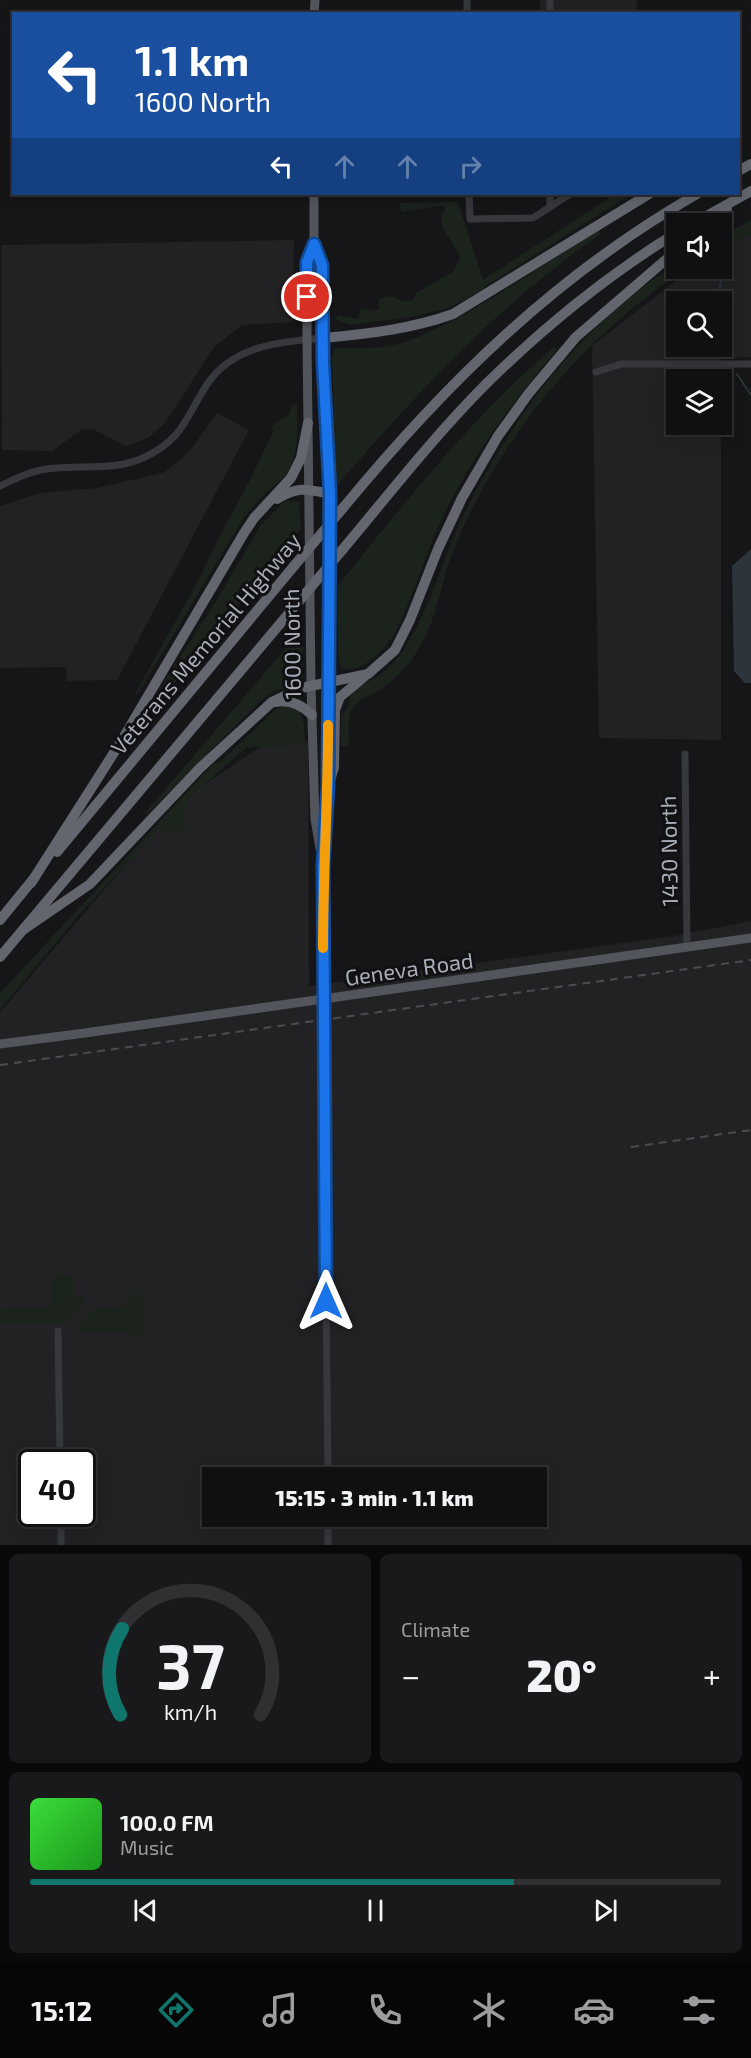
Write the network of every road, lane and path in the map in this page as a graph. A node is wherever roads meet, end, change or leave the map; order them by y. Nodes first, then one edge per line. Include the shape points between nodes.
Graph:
1 (748, 192) edge
2 (314, 195) edge
3 (469, 195) edge
4 (550, 195) edge
5 (568, 195) edge
6 (647, 195) edge
7 (694, 195) edge
8 (550, 207) junction
9 (711, 213) edge
10 (723, 213) edge
11 (666, 240) edge
12 (314, 244) junction
13 (666, 260) edge
14 (323, 338) junction
15 (307, 339) junction
16 (751, 364) edge
17 (596, 372) dead end
18 (308, 423) junction
19 (0, 486) edge
20 (310, 490) junction
21 (330, 494) junction
22 (264, 507) junction
23 (368, 674) junction
24 (329, 683) junction
25 (311, 686) junction
26 (272, 702) junction
27 (312, 715) junction
28 (685, 754) dead end
29 (328, 787) junction
30 (323, 865) junction
31 (31, 883) junction
32 (0, 920) edge
33 (23, 930) junction
34 (751, 938) edge
35 (687, 948) junction
36 (0, 957) edge
37 (323, 1000) junction
38 (0, 1044) edge
39 (58, 1331) dead end
40 (60, 1449) edge
41 (328, 1467) edge
42 (61, 1527) edge
43 (328, 1527) edge
44 (61, 1545) edge
45 (328, 1545) edge

1 - 9 highway
1 - 10 highway
2 - 12 main road, 1600 North
3 - 8 street via 470,219 533,218
4 - 8 street
5 - 8 street
6 - 14 highway via 453,314 405,328
7 - 31 highway, Veterans Memorial Highway, bridge via 561,285 432,405
11 - 33 highway, Veterans Memorial Highway, bridge via 577,303 503,367 434,440
12 - 14 main road, 1600 North via 322,265
12 - 15 main road, 1600 North via 307,262
13 - 23 highway via 576,337 498,436 452,519 395,650
14 - 15 street
14 - 21 main road, 1600 North
15 - 18 main road, 1600 North
15 - 19 street via 267,344 233,359 207,385 182,429 147,456 112,466 38,470
16 - 17 street via 621,364
18 - 20 main road, 1600 North
18 - 22 highway via 297,469
20 - 21 highway
20 - 22 highway via 294,490
20 - 25 main road, 1600 North
21 - 24 main road, 1600 North
22 - 31 highway via 244,533 122,740
23 - 24 highway
23 - 29 highway via 340,697 335,710 334,767
24 - 25 highway
24 - 29 main road, 1600 North
25 - 26 highway
25 - 27 main road, 1600 North
26 - 27 highway via 297,704
26 - 33 highway via 200,768 90,884
27 - 30 main road, 1600 North via 315,819
28 - 35 street, 1430 North
29 - 30 main road, 1600 North
30 - 37 main road, 1600 North
31 - 32 highway, Veterans Memorial Highway
33 - 36 highway, Veterans Memorial Highway
34 - 35 main road, Geneva Road
35 - 37 main road, Geneva Road
37 - 38 main road, Geneva Road
37 - 41 street, 1600 North
39 - 40 street
42 - 44 street
43 - 45 street

